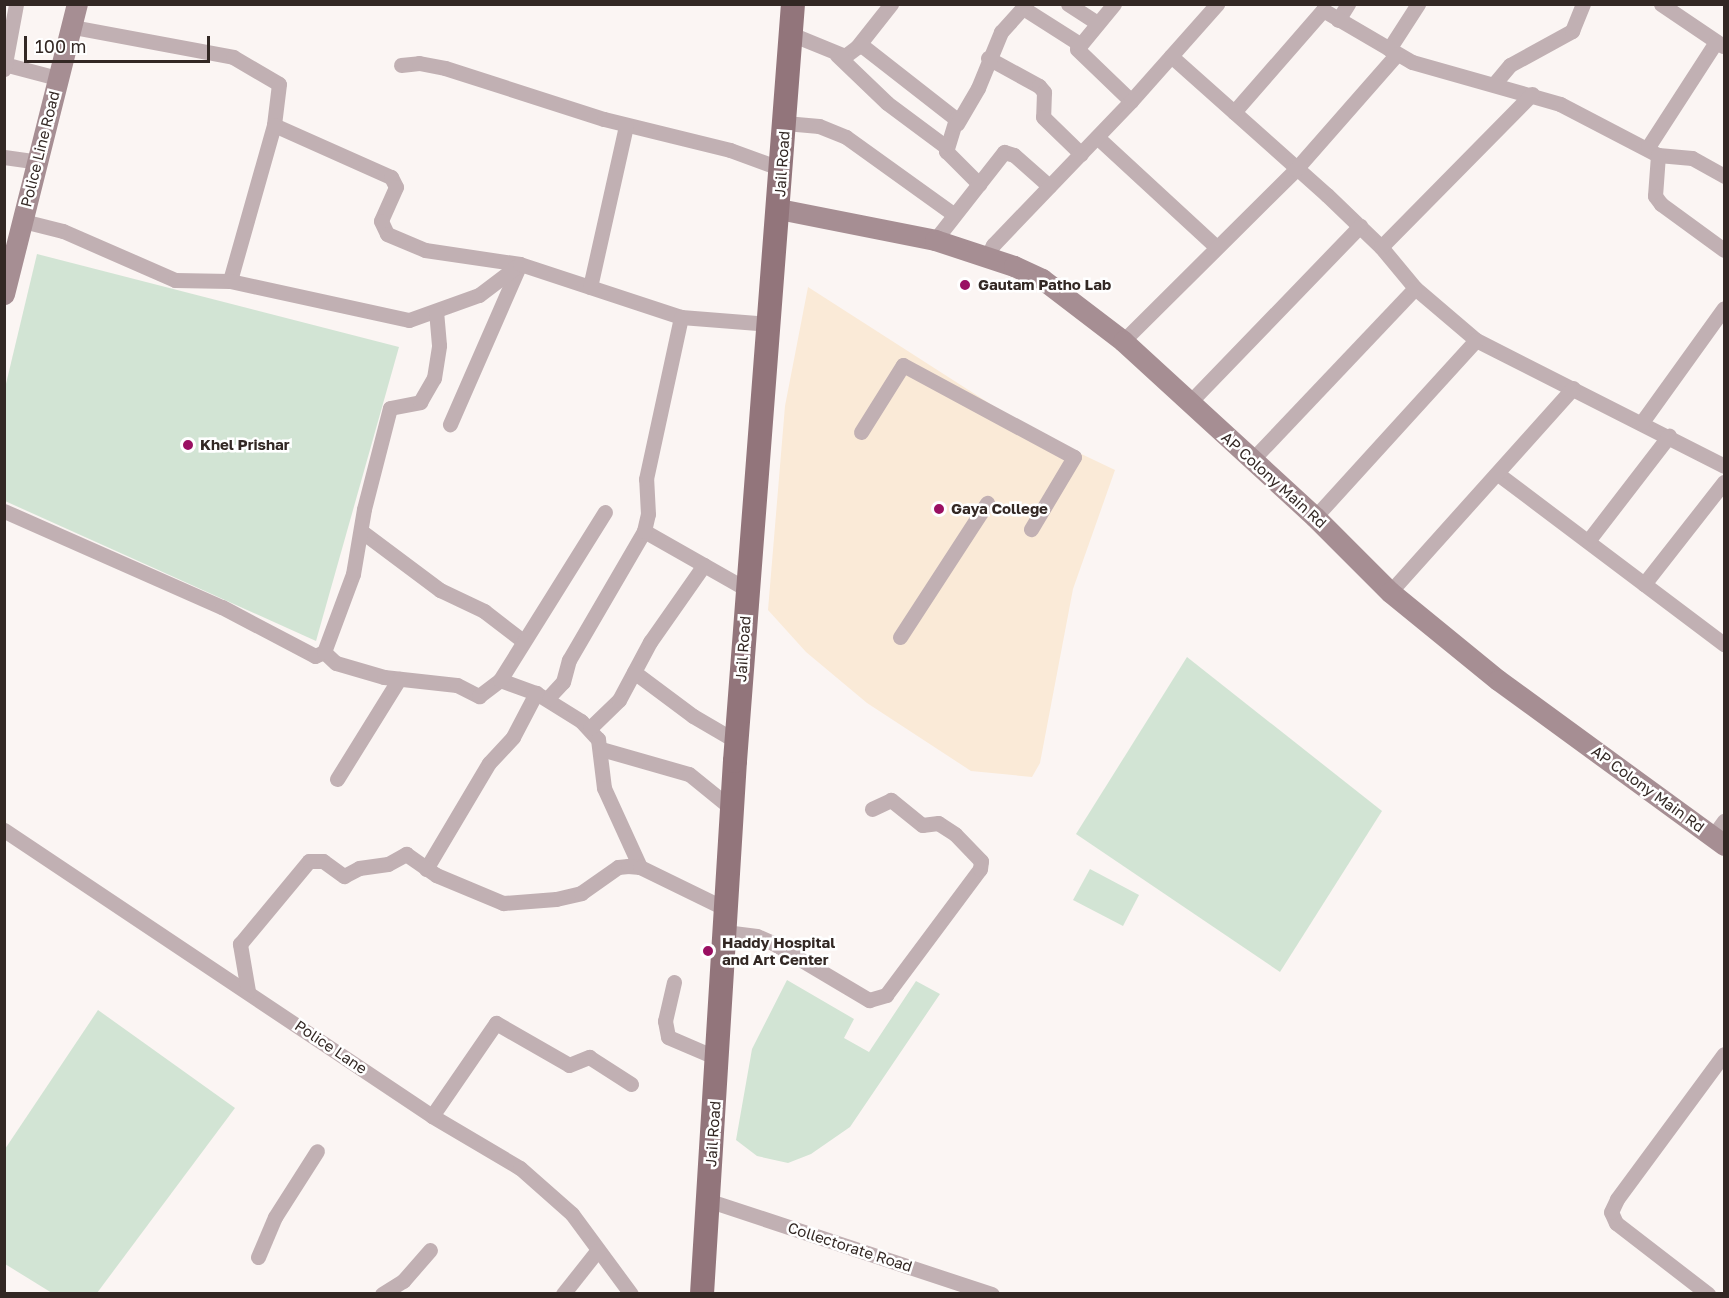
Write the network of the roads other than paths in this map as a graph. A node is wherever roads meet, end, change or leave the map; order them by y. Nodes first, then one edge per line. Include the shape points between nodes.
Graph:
1 (16, 4) edge
2 (77, 4) edge
3 (793, 4) edge
4 (891, 4) edge
5 (1068, 4) edge
6 (1114, 4) edge
7 (1348, 4) edge
8 (1418, 4) edge
9 (1661, 4) edge
10 (1024, 6) edge
11 (1578, 6) edge
12 (1210, 7) edge
13 (1318, 7) edge
14 (1338, 20) junction
15 (1097, 23) junction
16 (73, 27) junction
17 (791, 34) junction
18 (1078, 43) junction
19 (860, 44) junction
20 (1720, 44) edge
21 (1393, 51) junction
22 (837, 55) junction
23 (1172, 56) junction
24 (988, 58) junction
25 (401, 65) dead end
26 (5, 66) edge
27 (57, 78) junction
28 (1494, 84) junction
29 (1532, 94) junction
30 (1131, 101) junction
31 (1234, 112) junction
32 (785, 123) junction
33 (957, 124) junction
34 (274, 125) junction
35 (626, 126) junction
36 (1096, 136) junction
37 (945, 146) junction
38 (1653, 151) junction
39 (1081, 154) junction
40 (4, 157) edge
41 (38, 162) junction
42 (782, 169) junction
43 (1296, 169) junction
44 (1725, 176) edge
45 (979, 184) junction
46 (1049, 186) junction
47 (779, 209) junction
48 (953, 214) junction
49 (23, 220) junction
50 (1360, 226) junction
51 (935, 240) junction
52 (1216, 247) junction
53 (1381, 247) junction
54 (1725, 250) edge
55 (987, 256) junction
56 (520, 264) junction
57 (230, 281) junction
58 (590, 287) junction
59 (1415, 288) junction
60 (4, 294) edge
61 (1725, 308) edge
62 (436, 312) junction
63 (681, 317) junction
64 (770, 324) junction
65 (1476, 340) junction
66 (1123, 342) junction
67 (1573, 388) junction
68 (1190, 402) junction
69 (1642, 423) junction
70 (450, 424) dead end
71 (861, 432) dead end
72 (1669, 436) junction
73 (1251, 461) junction
74 (1723, 462) edge
75 (1498, 474) junction
76 (1725, 482) edge
77 (987, 503) dead end
78 (4, 511) edge
79 (605, 512) dead end
80 (1315, 517) junction
81 (1031, 529) dead end
82 (361, 531) junction
83 (644, 531) junction
84 (1587, 541) junction
85 (704, 565) junction
86 (1644, 584) junction
87 (748, 590) junction
88 (1390, 592) junction
89 (900, 637) dead end
90 (523, 641) junction
91 (1724, 643) edge
92 (324, 652) junction
93 (634, 672) junction
94 (399, 679) junction
95 (500, 680) junction
96 (541, 696) junction
97 (590, 728) junction
98 (736, 741) junction
99 (601, 749) junction
100 (337, 779) dead end
101 (732, 809) junction
102 (872, 809) dead end
103 (4, 830) edge
104 (1721, 834) edge
105 (640, 867) junction
106 (426, 868) junction
107 (727, 921) junction
108 (674, 982) dead end
109 (248, 991) junction
110 (1725, 1054) edge
111 (717, 1058) junction
112 (631, 1084) dead end
113 (432, 1116) junction
114 (317, 1151) dead end
115 (707, 1200) junction
116 (430, 1250) dead end
117 (597, 1251) junction
118 (258, 1257) dead end
119 (382, 1293) edge
120 (563, 1293) edge
121 (631, 1293) edge
122 (702, 1293) edge
123 (992, 1293) edge
124 (1707, 1293) edge

1 - 26 street
2 - 16 street, Police Line Road
3 - 17 main road, Jail Road
4 - 19 street
5 - 15 street
6 - 15 street
7 - 14 street
8 - 21 street
9 - 20 street
10 - 18 street
10 - 24 street via 1001,32
11 - 28 street via 1572,31 1510,65
12 - 23 street
13 - 14 street
13 - 31 street
14 - 21 street
15 - 18 street
16 - 27 street, Police Line Road
16 - 34 street via 233,57 279,84
17 - 22 street
17 - 32 main road, Jail Road
18 - 30 street via 1078,52
19 - 22 street via 851,53
19 - 33 street
20 - 38 street
21 - 28 street via 1436,71
21 - 43 street
22 - 37 street via 887,103
23 - 30 street
23 - 31 street
24 - 33 street via 978,88
24 - 39 street via 1039,86 1044,92 1044,117
25 - 35 street via 419,63 445,68
26 - 27 street
27 - 41 street, Police Line Road
28 - 29 street
29 - 38 street
29 - 53 street
30 - 36 street
31 - 43 street
32 - 42 main road, Jail Road
32 - 48 street via 819,126 846,136
33 - 37 street
34 - 56 street via 391,177 396,187 381,221 387,234 425,250
34 - 57 street
35 - 42 street via 730,150
35 - 58 street
36 - 39 street
36 - 52 street
37 - 45 street via 950,157
38 - 44 street via 1692,158
38 - 54 street via 1655,196
39 - 46 street
40 - 41 street
41 - 49 street, Police Line Road
42 - 47 main road, Jail Road
43 - 50 street
43 - 52 street
45 - 46 street via 1000,156 1009,152
45 - 48 street
46 - 55 street
47 - 51 street, AP Colony Main Rd
47 - 64 main road, Jail Road
48 - 51 street
49 - 57 street via 73,235 175,280
49 - 60 street, Police Line Road
50 - 53 street
50 - 68 street
51 - 55 street, AP Colony Main Rd
52 - 66 street
53 - 59 street
55 - 66 street, AP Colony Main Rd via 1042,279
56 - 58 street
56 - 62 street via 479,295
56 - 70 street
57 - 62 street via 409,320
58 - 63 street
59 - 65 street
59 - 73 street
61 - 69 street
62 - 82 street via 439,345 434,378 420,402 390,408
63 - 64 street
63 - 83 street via 648,464
64 - 87 main road, Jail Road
65 - 67 street
65 - 80 street
66 - 68 street, AP Colony Main Rd
67 - 69 street
67 - 75 street
68 - 73 street, AP Colony Main Rd
69 - 72 street
71 - 81 street via 903,365 1074,457
72 - 74 street
72 - 84 street
73 - 80 street, AP Colony Main Rd
75 - 84 street
75 - 88 street
76 - 86 street
77 - 89 street
78 - 92 street via 222,606 315,656
79 - 90 street
80 - 88 street, AP Colony Main Rd
82 - 90 street via 440,590 484,611
82 - 92 street via 353,574
83 - 85 street
83 - 96 street via 569,660 563,682
84 - 86 street
85 - 87 street
85 - 93 street
86 - 91 street
87 - 98 main road, Jail Road
88 - 104 street, AP Colony Main Rd via 1498,680
90 - 95 street
92 - 94 street via 336,663
93 - 97 street via 619,700
93 - 98 street via 693,716
94 - 95 street via 457,685 479,696
94 - 100 street
95 - 96 street
96 - 97 street
96 - 106 street via 513,737 489,763
97 - 99 street
98 - 101 main road, Jail Road
99 - 101 street via 689,774
99 - 105 street via 604,788
101 - 107 main road, Jail Road
102 - 107 street via 891,800 922,825 938,823 955,834 981,861 981,869 886,995 869,1000 773,943
103 - 109 street, Police Lane
105 - 106 street via 618,867 598,884 573,895 503,903
105 - 107 street
106 - 109 street via 406,854 388,864 359,868 344,876 323,861 309,861 240,944
107 - 111 main road, Jail Road
108 - 111 street via 665,1021 668,1037
109 - 113 street, Police Lane
110 - 124 street via 1611,1212 1616,1223
111 - 115 main road, Jail Road
112 - 113 street via 589,1057 569,1065 496,1023
113 - 117 street, Police Lane via 520,1168 549,1191 572,1214
114 - 118 street via 274,1217
115 - 122 main road, Jail Road
115 - 123 street, Collectorate Road
116 - 119 street via 403,1281
117 - 120 street
117 - 121 street, Police Lane

